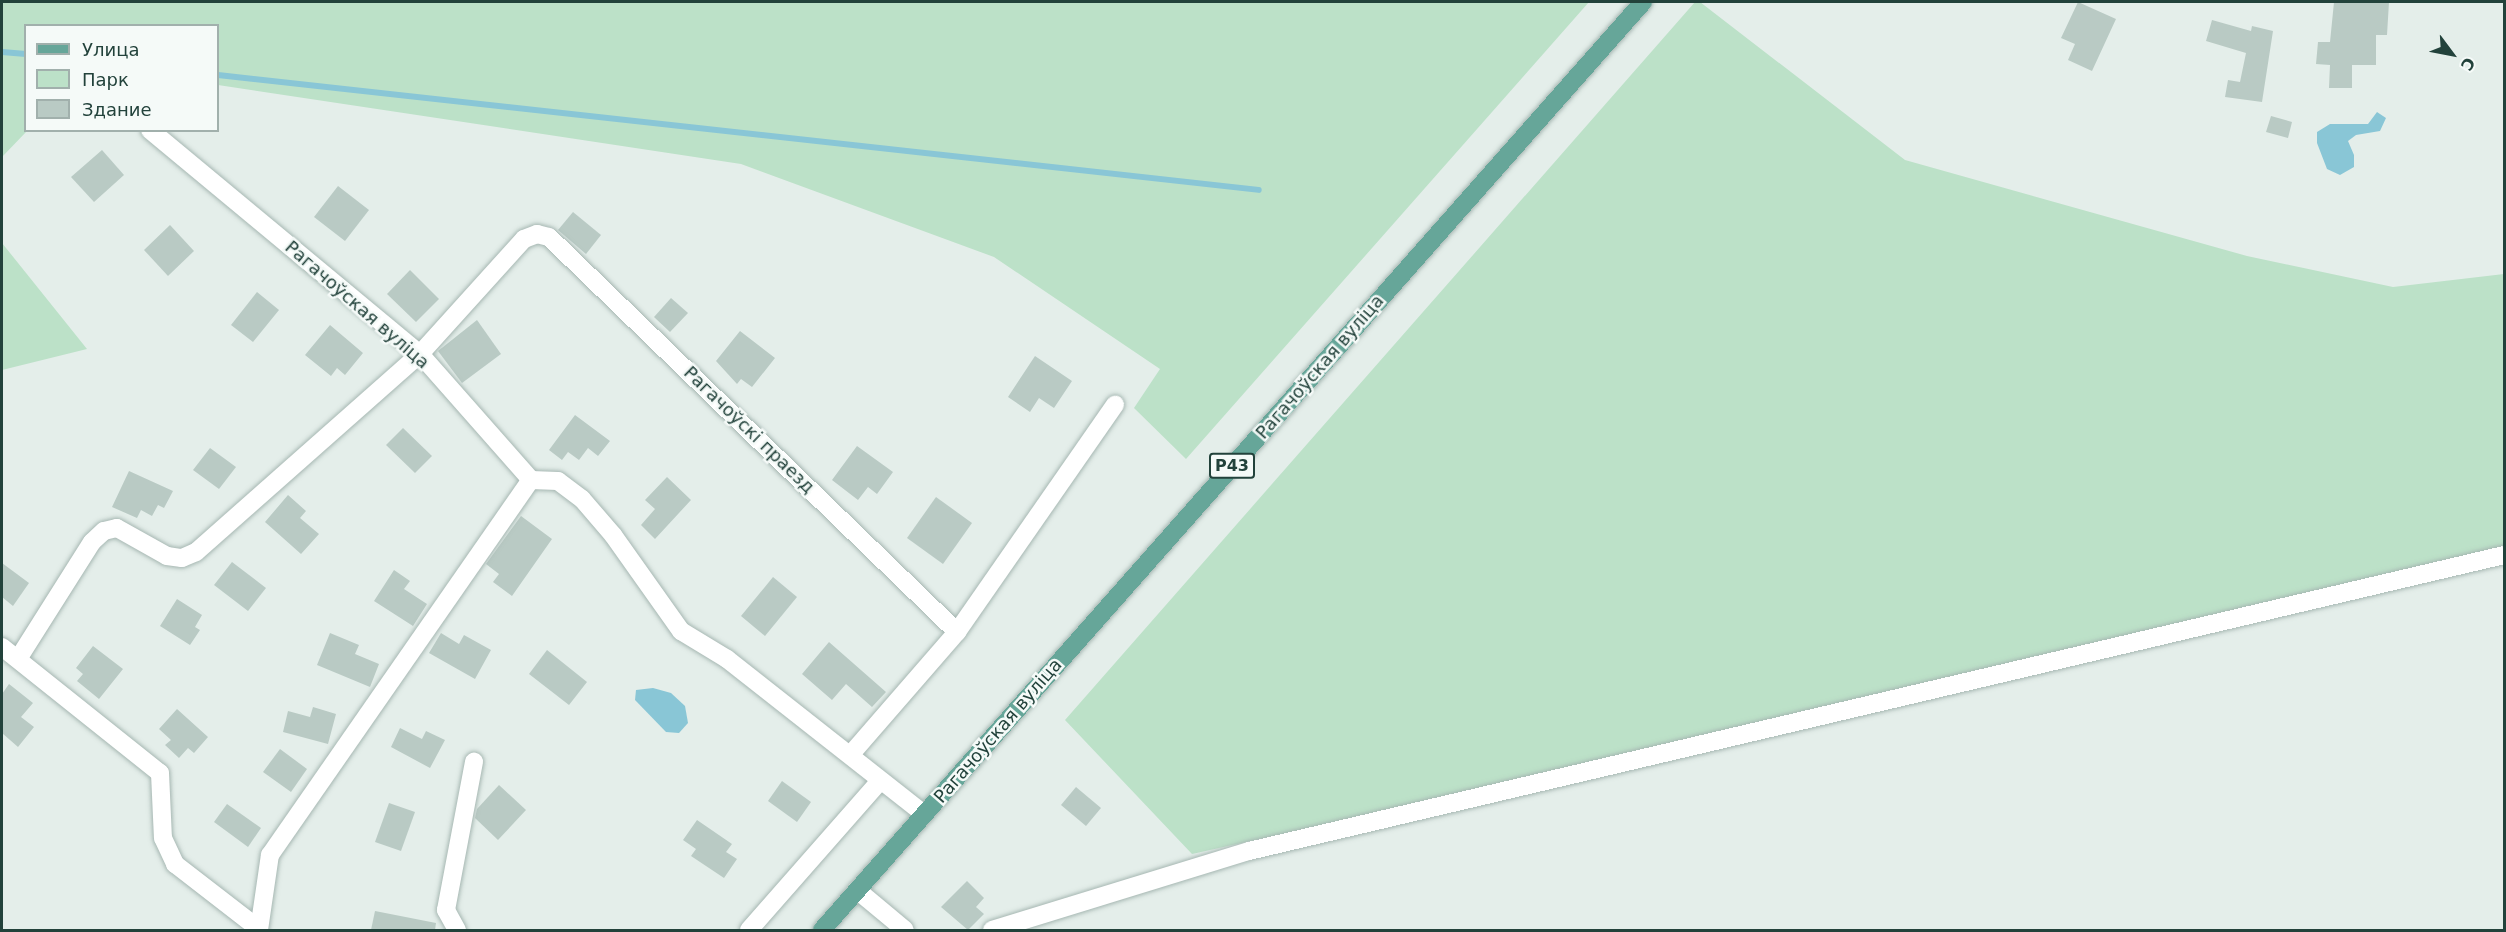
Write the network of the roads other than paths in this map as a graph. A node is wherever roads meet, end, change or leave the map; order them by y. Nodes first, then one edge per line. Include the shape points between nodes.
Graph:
1 (1643, 2) edge
2 (152, 132) edge
3 (420, 354) junction
4 (1115, 405) dead end
5 (531, 480) junction
6 (2505, 555) edge
7 (957, 632) junction
8 (2, 647) edge
9 (18, 659) junction
10 (851, 754) junction
11 (474, 762) dead end
12 (880, 782) junction
13 (924, 814) junction
14 (857, 890) junction
15 (259, 930) edge
16 (458, 930) edge
17 (749, 930) edge
18 (822, 930) edge
19 (905, 930) edge
20 (992, 930) edge

1 - 13 main road, Рагачоўская вуліца / Р43
2 - 3 street, Рагачоўская вуліца
3 - 5 street, Рагачоўская вуліца
3 - 7 street, Рагачоўскі праезд via 524,239 537,234 549,237
3 - 9 street via 196,552 182,558 167,556 117,528 104,531 92,542
4 - 7 street
5 - 10 street, Рагачоўская вуліца via 558,481 582,499 613,535 681,631 727,659
5 - 15 street via 270,855
6 - 20 street via 1249,850
7 - 10 street
8 - 9 street
9 - 15 street via 160,773 164,838 175,864
10 - 12 street, Рагачоўская вуліца
11 - 16 street via 446,910
12 - 13 street, Рагачоўская вуліца
12 - 17 street
13 - 14 main road, Рагачоўская вуліца / Р43
14 - 18 main road, Рагачоўская вуліца / Р43
14 - 19 street

